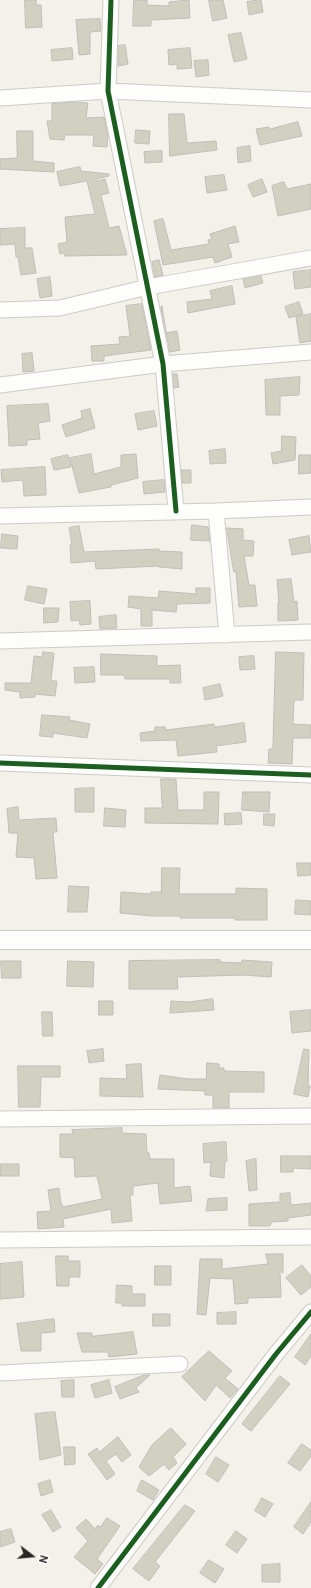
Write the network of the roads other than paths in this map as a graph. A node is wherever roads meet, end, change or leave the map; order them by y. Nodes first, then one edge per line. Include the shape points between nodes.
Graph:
1 (112, 0) edge
2 (108, 91) junction
3 (0, 98) edge
4 (311, 100) edge
5 (311, 258) edge
6 (148, 286) junction
7 (0, 310) edge
8 (311, 352) edge
9 (163, 364) junction
10 (0, 385) edge
11 (311, 506) edge
12 (176, 511) junction
13 (216, 511) junction
14 (0, 516) edge
15 (311, 632) edge
16 (228, 635) junction
17 (0, 641) edge
18 (0, 763) edge
19 (311, 775) edge
20 (0, 940) edge
21 (311, 940) edge
22 (311, 1116) edge
23 (0, 1119) edge
24 (311, 1237) edge
25 (0, 1240) edge
26 (311, 1312) edge
27 (180, 1364) dead end
28 (0, 1374) edge
29 (98, 1588) edge

1 - 2 street
2 - 3 street
2 - 4 street
2 - 6 street
5 - 6 street
6 - 7 street via 60,308
6 - 9 street
8 - 9 street
9 - 10 street
9 - 12 street
11 - 13 street
12 - 13 street
12 - 14 street
13 - 16 street
15 - 16 street
16 - 17 street
18 - 19 street
20 - 21 street
22 - 23 street
24 - 25 street
26 - 29 street via 276,1354
27 - 28 street

